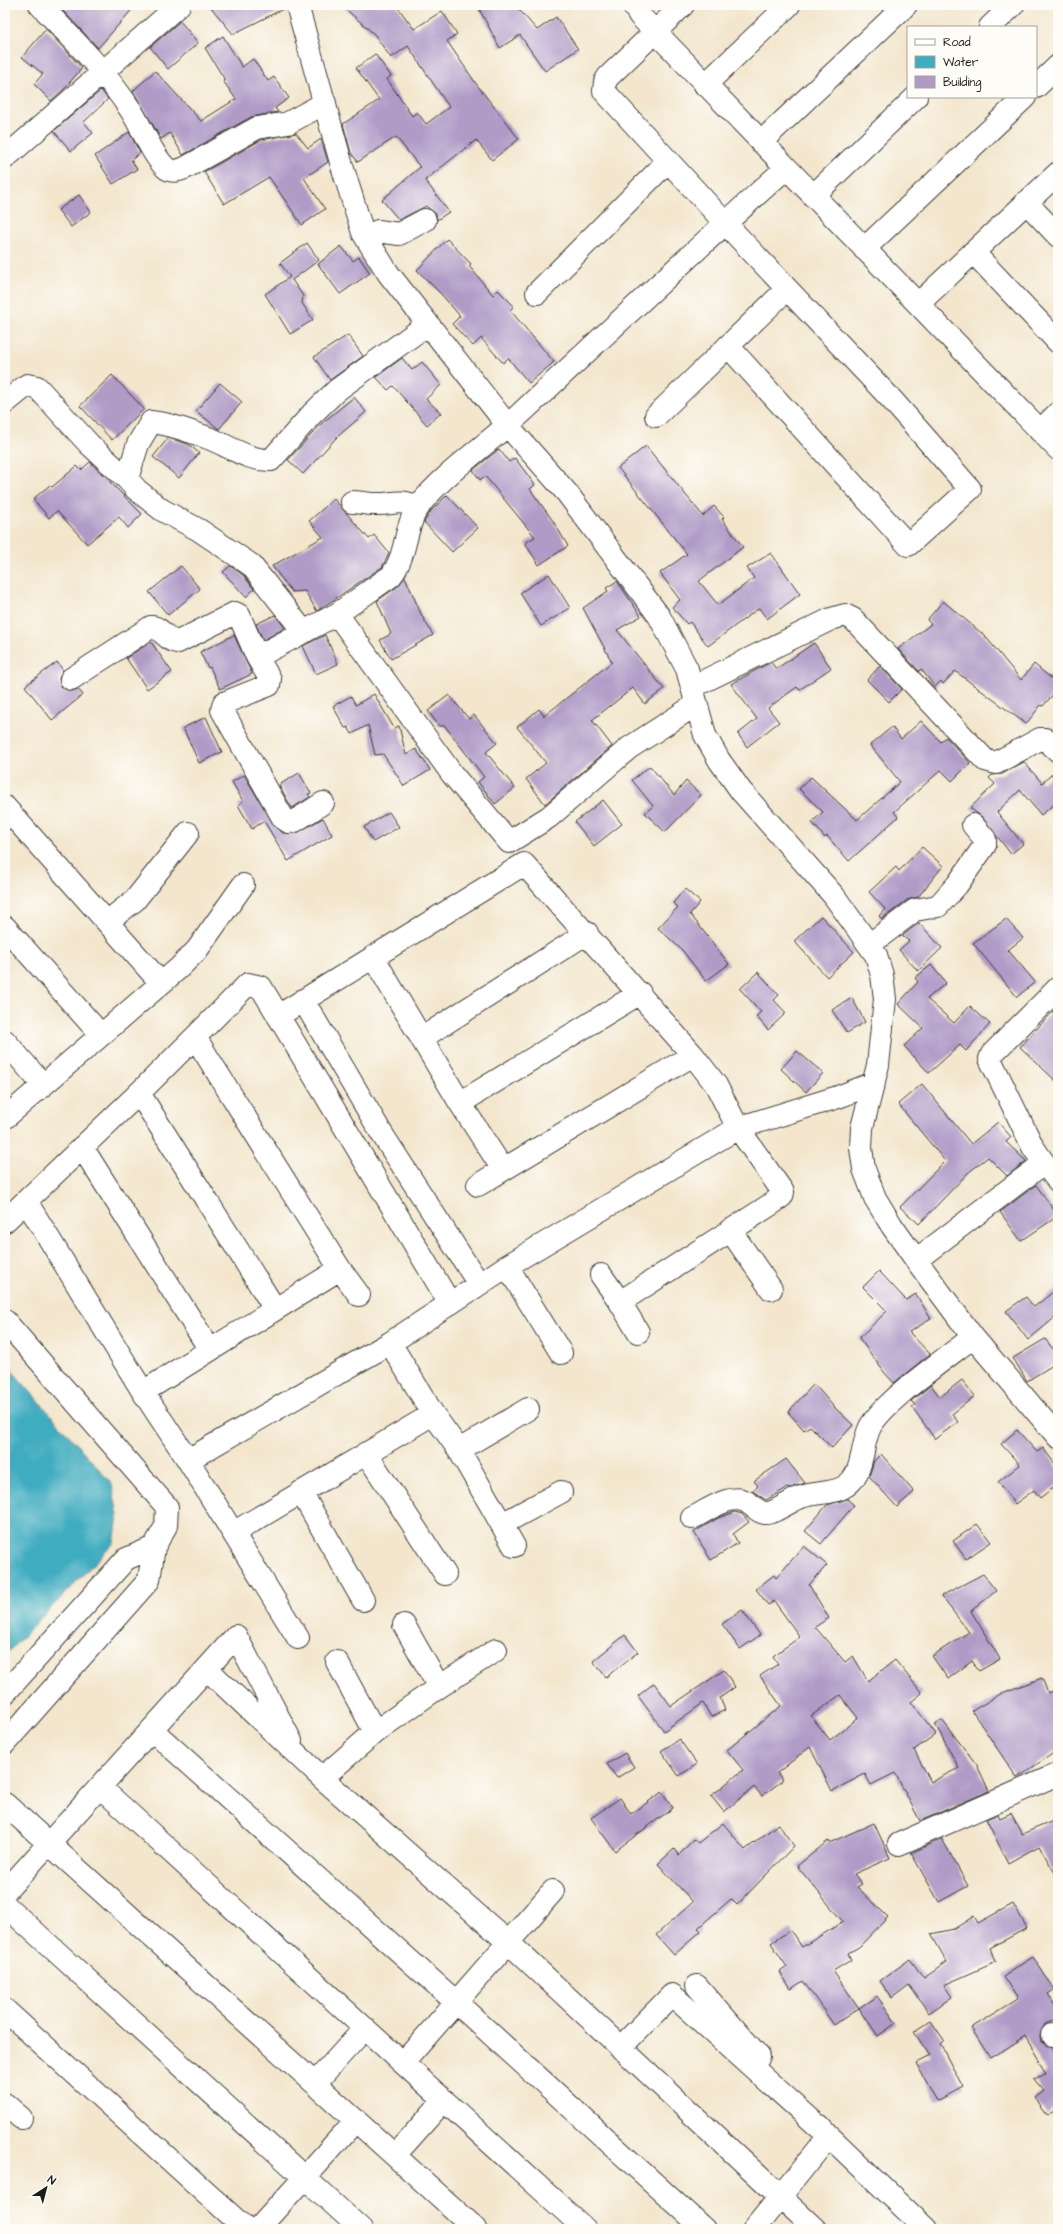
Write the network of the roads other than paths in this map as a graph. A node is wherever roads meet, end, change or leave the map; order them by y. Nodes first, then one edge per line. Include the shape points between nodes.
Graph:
1 (40, 5) edge
2 (179, 5) edge
3 (297, 5) edge
4 (683, 5) edge
5 (789, 5) edge
6 (906, 5) edge
7 (1013, 5) edge
8 (641, 9) edge
9 (991, 26) edge
10 (655, 32) junction
11 (1058, 66) edge
12 (103, 72) junction
13 (705, 85) junction
14 (1037, 86) edge
15 (915, 98) edge
16 (1024, 98) edge
17 (325, 103) junction
18 (761, 142) junction
19 (5, 158) edge
20 (668, 161) junction
21 (785, 169) junction
22 (1058, 173) edge
23 (813, 196) junction
24 (1026, 202) junction
25 (425, 220) dead end
26 (725, 223) junction
27 (1058, 236) edge
28 (367, 239) junction
29 (864, 249) junction
30 (973, 252) junction
31 (787, 289) junction
32 (537, 292) dead end
33 (918, 304) junction
34 (428, 324) junction
35 (1058, 342) edge
36 (728, 346) junction
37 (5, 403) edge
38 (1058, 413) edge
39 (656, 416) dead end
40 (508, 426) junction
41 (1040, 431) junction
42 (1058, 449) edge
43 (128, 479) junction
44 (352, 502) dead end
45 (418, 507) junction
46 (337, 614) junction
47 (304, 632) junction
48 (257, 657) junction
49 (72, 679) dead end
50 (694, 696) junction
51 (1058, 752) edge
52 (323, 803) dead end
53 (5, 807) edge
54 (973, 825) dead end
55 (188, 833) dead end
56 (509, 842) junction
57 (524, 864) junction
58 (243, 885) dead end
59 (107, 922) junction
60 (5, 927) edge
61 (587, 933) junction
62 (869, 945) junction
63 (373, 957) junction
64 (161, 983) junction
65 (1058, 988) edge
66 (640, 993) junction
67 (303, 1000) junction
68 (278, 1016) junction
69 (101, 1035) junction
70 (195, 1037) junction
71 (422, 1038) junction
72 (5, 1042) edge
73 (693, 1055) junction
74 (874, 1083) junction
75 (43, 1085) junction
76 (139, 1093) junction
77 (460, 1103) junction
78 (5, 1118) edge
79 (738, 1128) junction
80 (82, 1147) junction
81 (1044, 1163) junction
82 (502, 1168) junction
83 (1058, 1181) edge
84 (478, 1185) dead end
85 (26, 1201) junction
86 (5, 1221) edge
87 (730, 1230) junction
88 (916, 1260) junction
89 (507, 1266) junction
90 (340, 1269) junction
91 (601, 1275) dead end
92 (479, 1284) junction
93 (771, 1289) dead end
94 (359, 1295) dead end
95 (449, 1302) junction
96 (620, 1302) junction
97 (275, 1309) junction
98 (5, 1321) edge
99 (638, 1332) dead end
100 (973, 1337) junction
101 (390, 1343) junction
102 (210, 1350) junction
103 (561, 1353) dead end
104 (143, 1392) junction
105 (528, 1409) dead end
106 (433, 1414) junction
107 (1058, 1437) edge
108 (459, 1450) junction
109 (366, 1453) junction
110 (188, 1460) junction
111 (301, 1492) junction
112 (561, 1492) dead end
113 (692, 1518) dead end
114 (502, 1524) junction
115 (233, 1533) junction
116 (514, 1546) dead end
117 (154, 1547) junction
118 (445, 1574) dead end
119 (363, 1600) dead end
120 (404, 1625) dead end
121 (298, 1638) dead end
122 (496, 1650) dead end
123 (337, 1662) dead end
124 (207, 1669) junction
125 (439, 1686) junction
126 (5, 1693) edge
127 (152, 1730) junction
128 (375, 1732) junction
129 (5, 1743) edge
130 (299, 1756) junction
131 (1058, 1774) edge
132 (322, 1778) junction
133 (100, 1787) junction
134 (5, 1804) edge
135 (50, 1843) junction
136 (899, 1844) dead end
137 (553, 1891) dead end
138 (5, 1892) edge
139 (5, 1905) edge
140 (509, 1943) junction
141 (696, 1986) dead end
142 (457, 2003) junction
143 (5, 2010) edge
144 (365, 2028) junction
145 (620, 2048) junction
146 (403, 2063) junction
147 (315, 2083) junction
148 (444, 2100) junction
149 (5, 2104) edge
150 (21, 2118) dead end
151 (356, 2120) junction
152 (829, 2136) junction
153 (395, 2155) junction
154 (304, 2177) junction
155 (780, 2198) junction
156 (246, 2229) edge
157 (258, 2229) edge
158 (361, 2229) edge
159 (476, 2229) edge
160 (585, 2229) edge
161 (704, 2229) edge
162 (754, 2229) edge
163 (815, 2229) edge
164 (926, 2229) edge

1 - 12 street
2 - 12 street
3 - 17 street
4 - 10 street
5 - 13 street
6 - 18 street
7 - 9 street
8 - 10 street
10 - 13 street
10 - 20 street via 608,77 604,86 608,98
11 - 14 street
12 - 17 street via 131,110 164,166 176,171 257,128 288,123
12 - 19 street
13 - 18 street
15 - 23 street
16 - 29 street
17 - 28 street via 360,225
18 - 21 street
20 - 26 street
20 - 32 street
21 - 23 street
21 - 26 street
22 - 24 street
23 - 29 street
24 - 27 street
24 - 30 street
25 - 28 street via 396,235 378,231
26 - 31 street
26 - 40 street
28 - 34 street via 388,273
29 - 33 street
30 - 33 street
30 - 35 street
31 - 36 street
31 - 36 street via 893,401 970,489 908,545
33 - 41 street
34 - 40 street
34 - 43 street via 337,390 271,460 257,460 211,439 152,422 138,444
36 - 39 street
37 - 43 street via 27,385 37,387 89,444
38 - 41 street
40 - 45 street via 438,485
40 - 50 street via 567,493 659,616 687,669
41 - 42 street
43 - 47 street via 137,490 162,510 251,565
44 - 45 street via 373,505 404,501
45 - 46 street via 409,524 397,568 391,576
46 - 47 street
46 - 56 street via 452,774
47 - 48 street
48 - 49 street via 239,615 235,613 178,642 171,640 156,627 151,627
48 - 52 street via 270,679 269,685 224,703 222,710 284,818 289,822 295,821
50 - 51 street via 832,618 845,615 853,619 985,760 996,762 1040,739 1046,739
50 - 56 street via 549,817
50 - 62 street via 705,735 741,791 834,896
53 - 59 street
54 - 62 street via 985,839 985,845 957,886 938,906 915,910
55 - 59 street via 135,900
56 - 57 street
57 - 61 street
57 - 63 street
58 - 64 street via 197,950
59 - 64 street
60 - 69 street
61 - 66 street
61 - 71 street
62 - 74 street via 876,954 885,999 884,1026
63 - 67 street
63 - 71 street
64 - 69 street
65 - 81 street via 992,1054 990,1059 1032,1147
66 - 73 street
66 - 77 street
67 - 68 street
67 - 92 street via 382,1134
68 - 70 street via 261,987 248,984
68 - 95 street
69 - 75 street
70 - 76 street
70 - 90 street
71 - 77 street
72 - 75 street
73 - 79 street via 716,1085
73 - 82 street
74 - 79 street
74 - 88 street via 862,1128 860,1148 864,1169 878,1203
75 - 78 street
76 - 80 street
76 - 97 street
77 - 82 street
79 - 87 street via 783,1192 782,1196
79 - 89 street
80 - 85 street
80 - 102 street
81 - 83 street
81 - 88 street
82 - 84 street
85 - 86 street
85 - 104 street
87 - 93 street
87 - 96 street
88 - 100 street
89 - 92 street
89 - 103 street
90 - 94 street
90 - 97 street
91 - 96 street
92 - 95 street
95 - 101 street
96 - 99 street
97 - 102 street
98 - 117 street via 167,1507 166,1526
100 - 107 street
100 - 113 street via 884,1409 870,1426 862,1461 854,1478 843,1488 800,1497 767,1513 757,1511 739,1498 731,1499
101 - 106 street
101 - 110 street
102 - 104 street
104 - 110 street
105 - 108 street
106 - 108 street
106 - 109 street
108 - 114 street
109 - 111 street
109 - 118 street
110 - 115 street
111 - 115 street
111 - 119 street
112 - 114 street
114 - 116 street
115 - 121 street
117 - 126 street via 126,1559
117 - 129 street via 149,1580
120 - 125 street
122 - 125 street
123 - 128 street
124 - 127 street
124 - 130 street
124 - 130 street via 236,1636
125 - 128 street
127 - 133 street
127 - 142 street
128 - 132 street
130 - 132 street
131 - 136 street
132 - 140 street
133 - 135 street
133 - 144 street
134 - 135 street
135 - 138 street
135 - 147 street
137 - 140 street
139 - 154 street
140 - 142 street
140 - 145 street
141 - 152 street
142 - 146 street
142 - 161 street
143 - 156 street
144 - 146 street
144 - 147 street
145 - 152 street via 672,1995
145 - 155 street
146 - 148 street
147 - 151 street
148 - 153 street
148 - 160 street
149 - 150 street
151 - 153 street
151 - 154 street
152 - 155 street
152 - 164 street
153 - 159 street
154 - 157 street
154 - 158 street
155 - 162 street
155 - 163 street

